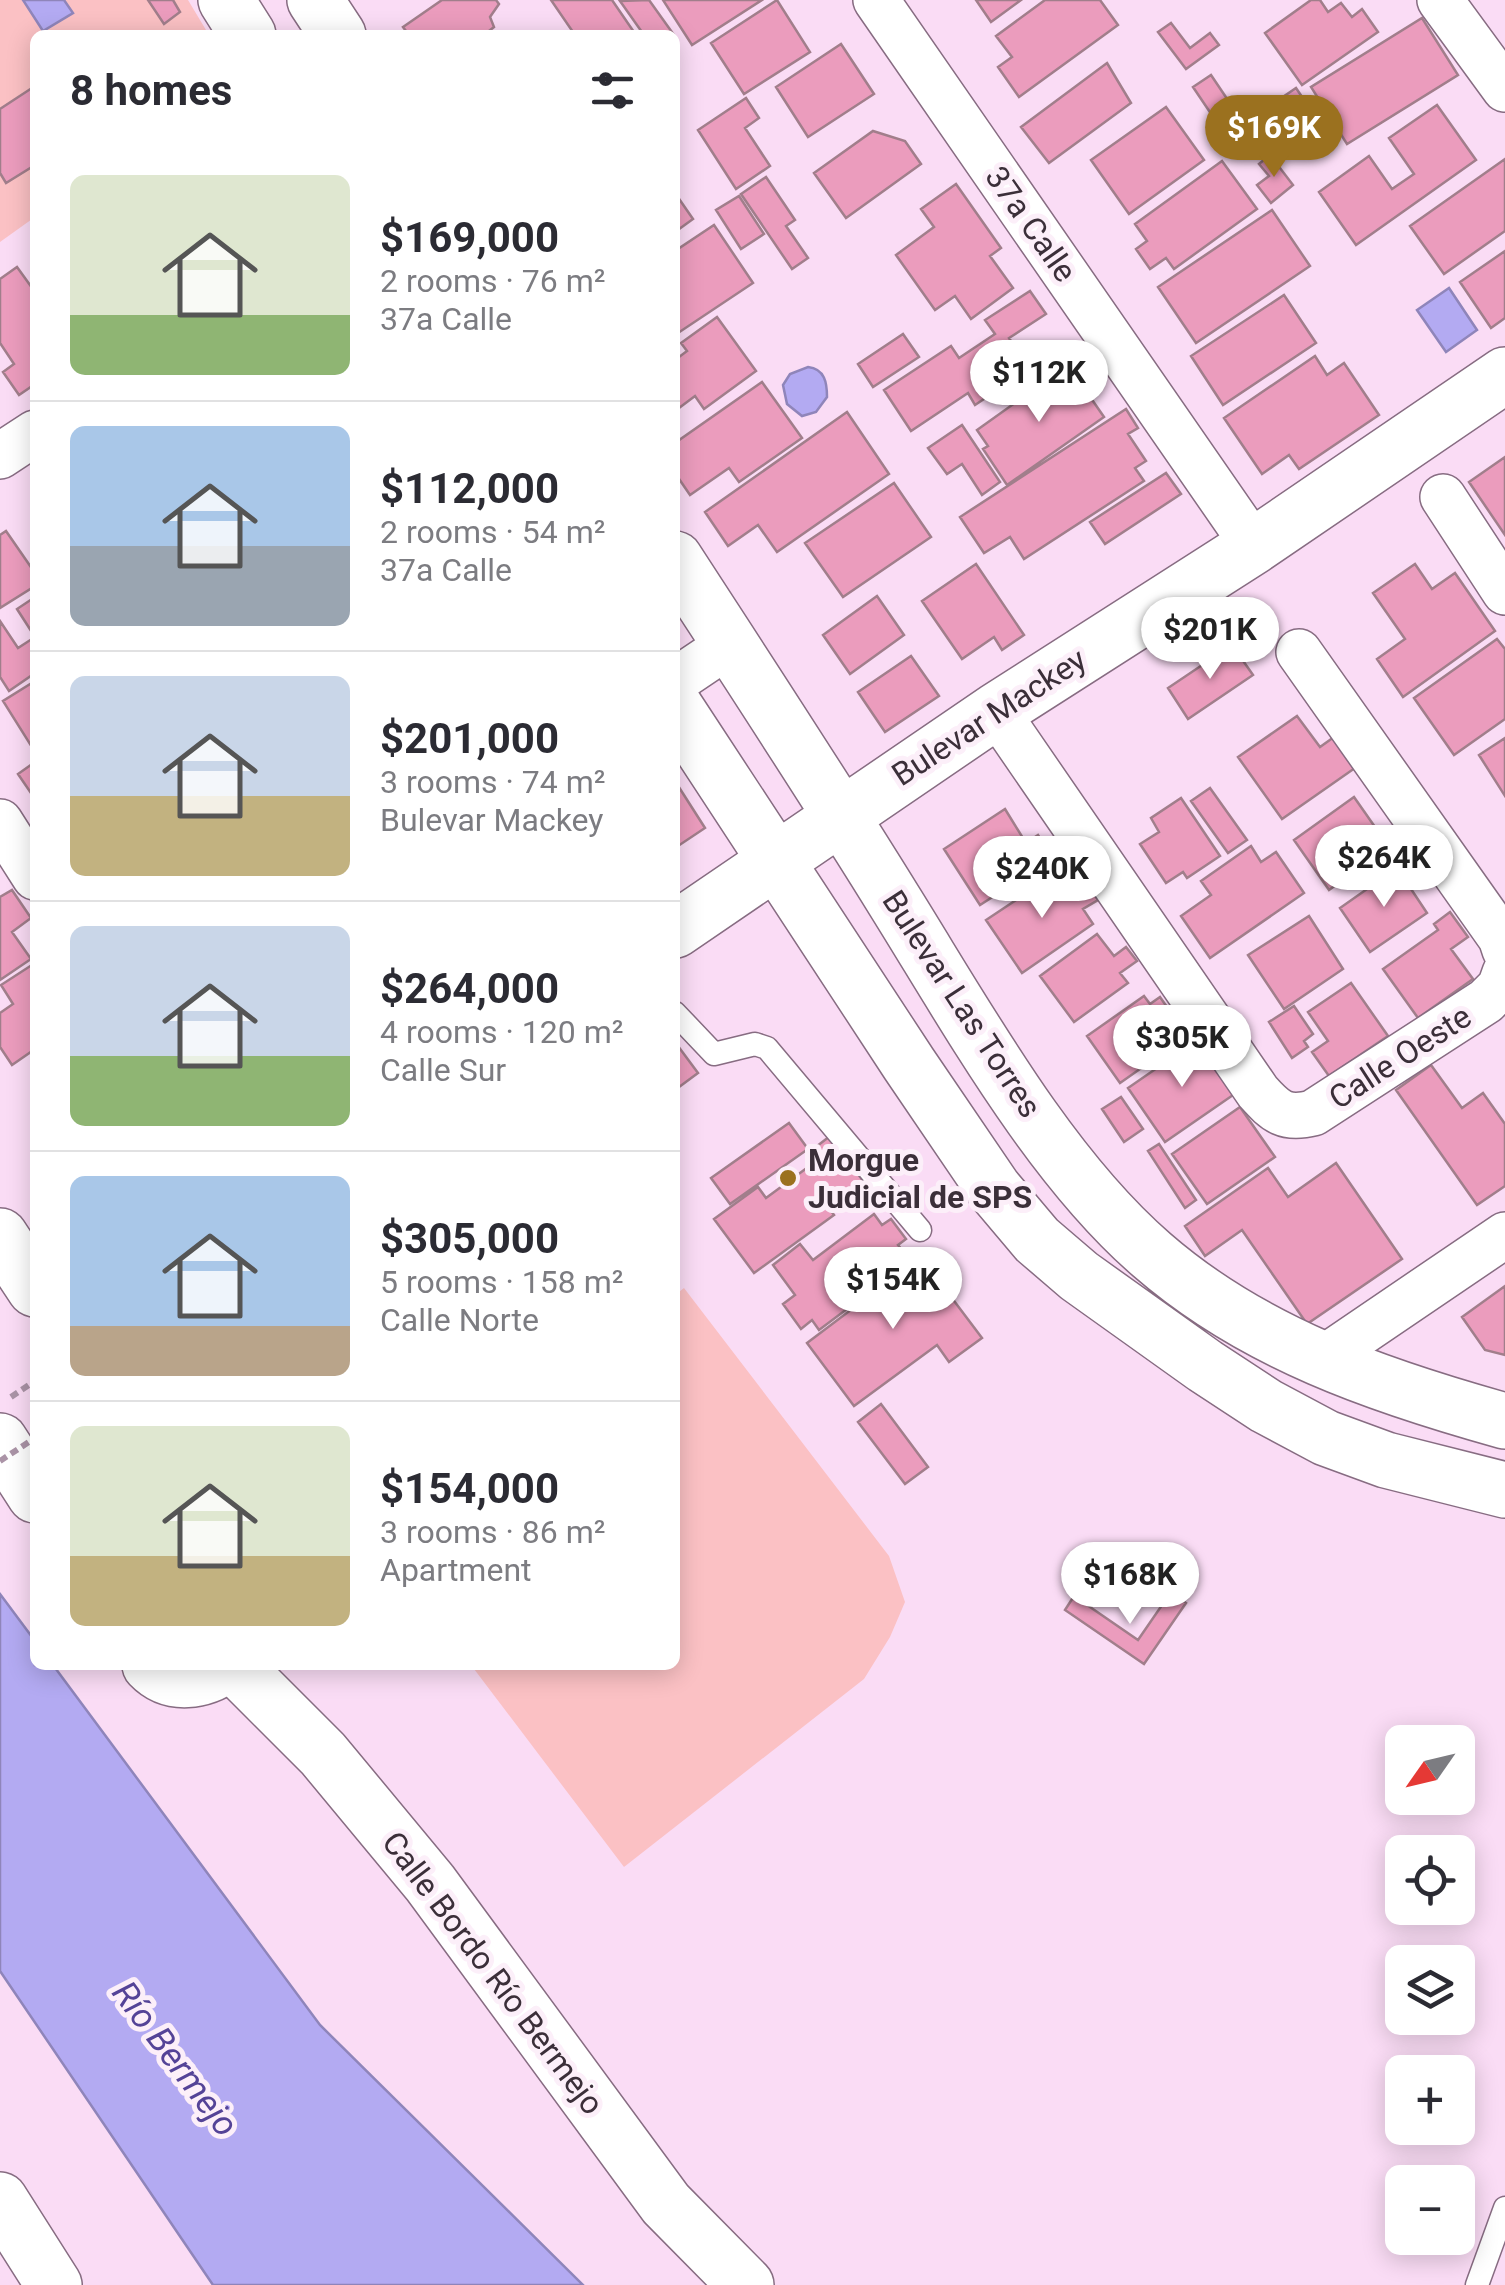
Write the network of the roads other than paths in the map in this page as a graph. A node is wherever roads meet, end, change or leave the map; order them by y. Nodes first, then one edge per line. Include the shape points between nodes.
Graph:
1 (226, 0) edge
2 (315, 0) edge
3 (876, 0) edge
4 (1440, 0) edge
5 (245, 30) edge
6 (335, 30) edge
7 (1505, 88) edge
8 (1505, 374) edge
9 (30, 436) edge
10 (0, 456) edge
11 (1443, 497) dead end
12 (1254, 546) junction
13 (680, 567) edge
14 (1505, 592) edge
15 (730, 644) junction
16 (1299, 652) dead end
17 (680, 679) edge
18 (996, 711) junction
19 (680, 716) edge
20 (842, 815) junction
21 (0, 822) edge
22 (774, 862) junction
23 (30, 868) edge
24 (680, 927) edge
25 (1505, 950) edge
26 (1505, 973) edge
27 (680, 1018) edge
28 (970, 1022) junction
29 (910, 1064) junction
30 (920, 1230) dead end
31 (30, 1231) edge
32 (0, 1234) edge
33 (1505, 1234) edge
34 (30, 1281) edge
35 (1320, 1360) junction
36 (30, 1417) edge
37 (1505, 1421) edge
38 (0, 1438) edge
39 (30, 1487) edge
40 (1505, 1490) edge
41 (153, 1670) edge
42 (219, 1670) edge
43 (239, 1670) edge
44 (0, 2200) edge
45 (1505, 2208) edge
46 (54, 2285) edge
47 (746, 2285) edge
48 (1477, 2285) edge

1 - 5 street
2 - 6 street
3 - 12 street, 37a Calle
4 - 7 street
8 - 12 street, Bulevar Mackey
9 - 10 street
11 - 14 street
12 - 18 street, Bulevar Mackey
13 - 15 street, Bulevar Las Torres
15 - 17 street
15 - 20 street, Bulevar Las Torres
16 - 25 street
18 - 20 street, Bulevar Mackey
18 - 26 street, Calle Oeste via 1258,1092 1281,1112 1313,1113 1486,1001
19 - 22 street
20 - 22 street, Bulevar Mackey
20 - 28 street, Bulevar Las Torres
21 - 23 street
22 - 24 street, Bulevar Mackey
22 - 29 street
27 - 30 lane via 714,1054 754,1044 767,1048
28 - 29 street
28 - 35 street, Bulevar Las Torres via 1107,1214 1207,1296
29 - 40 street via 994,1189 1079,1276 1266,1406 1326,1438
31 - 32 street
32 - 34 street
33 - 35 street
35 - 37 street, Bulevar Las Torres
36 - 38 street
38 - 39 street
41 - 42 street via 195,1680
43 - 47 street, Calle Bordo Río Bermejo via 322,1754 418,1869 666,2204
44 - 46 street
45 - 48 lane

